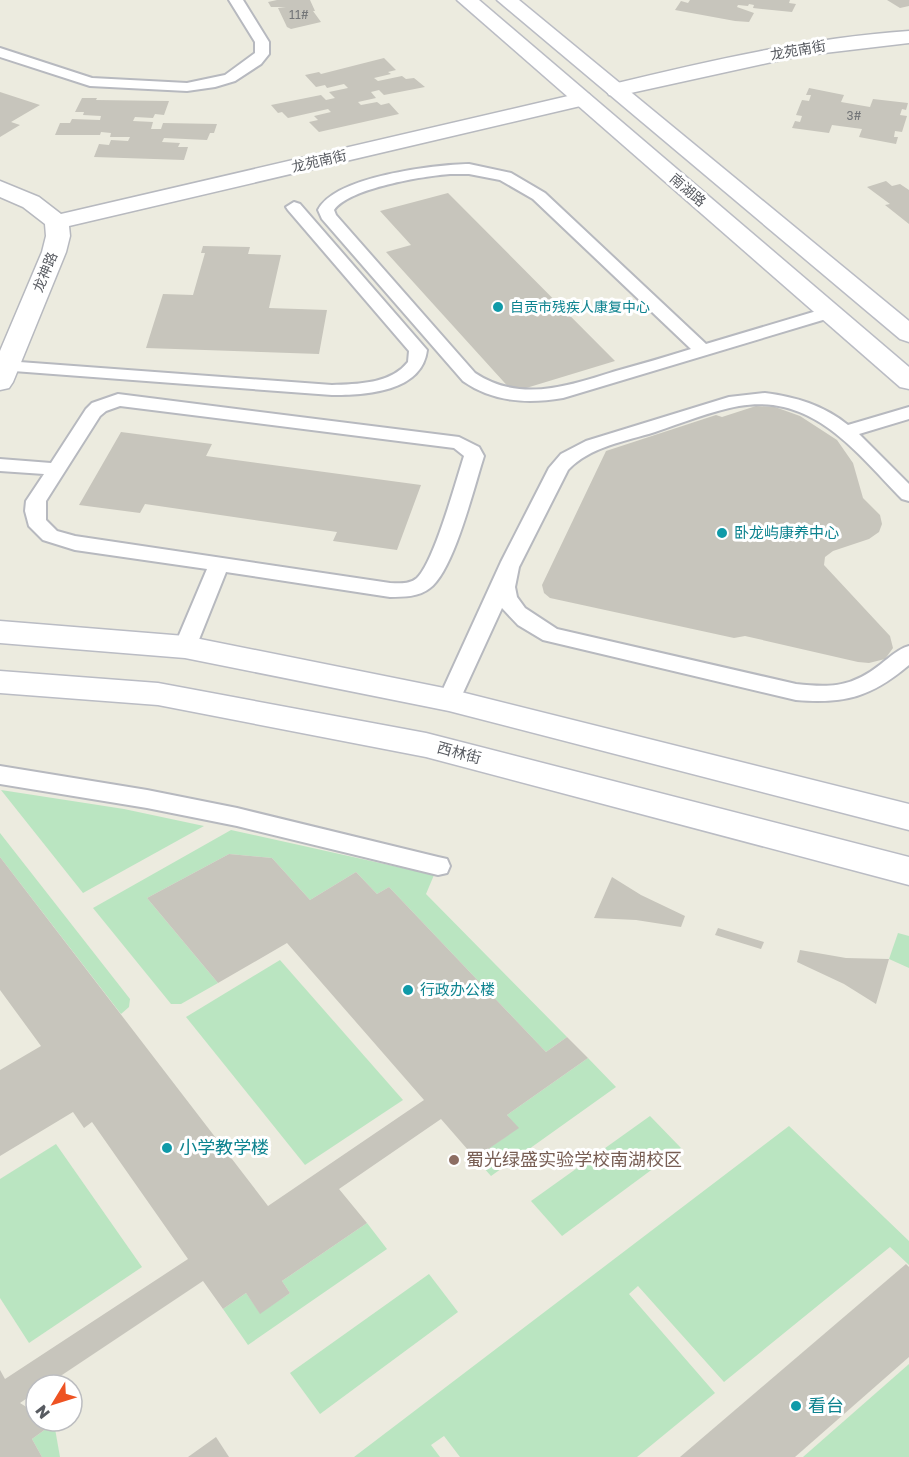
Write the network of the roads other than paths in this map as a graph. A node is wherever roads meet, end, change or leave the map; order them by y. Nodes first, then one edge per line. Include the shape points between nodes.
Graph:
1 (237, 0) edge
2 (467, 0) edge
3 (507, 0) edge
4 (909, 38) edge
5 (0, 52) edge
6 (617, 90) junction
7 (581, 99) junction
8 (0, 188) edge
9 (294, 207) dead end
10 (57, 222) junction
11 (830, 312) junction
12 (909, 334) edge
13 (703, 351) junction
14 (3, 374) edge
15 (909, 381) edge
16 (909, 413) edge
17 (845, 432) junction
18 (0, 465) edge
19 (57, 469) junction
20 (909, 495) edge
21 (219, 565) junction
22 (506, 576) junction
23 (0, 632) edge
24 (185, 647) junction
25 (909, 653) edge
26 (0, 682) edge
27 (449, 700) junction
28 (0, 775) edge
29 (909, 817) edge
30 (438, 866) dead end
31 (909, 871) edge

1 - 5 lane via 262,42 262,54 234,75 215,83 187,87 97,84
2 - 7 main road, 南湖路
3 - 6 main road
4 - 6 main road, 龙苑南街 via 862,39 791,50
6 - 12 main road
7 - 10 main road, 龙苑南街
7 - 11 main road, 南湖路
8 - 10 main road via 31,202
9 - 14 lane via 418,350 414,368 404,375 373,387 332,390
10 - 14 main road, 龙神路 via 54,252
11 - 13 lane
11 - 15 main road, 南湖路
13 - 13 lane via 539,196 516,180 490,171 441,169 364,186 328,204 328,216 469,377 490,390 521,396 554,394
16 - 17 lane
17 - 20 lane
17 - 22 lane via 812,407 789,400 757,398 736,401 582,450 559,468
18 - 19 lane
19 - 21 lane via 36,501 33,514 47,534 75,543
19 - 21 lane via 93,413 118,400 459,443 472,451 474,456 433,574 417,588 390,590
21 - 24 lane
22 - 25 lane via 506,594 516,612 551,635 796,692 831,695 856,691 879,679
22 - 27 lane
23 - 24 main road
24 - 27 main road
26 - 31 main road, 西林街 via 158,694 426,745
27 - 29 main road
28 - 30 lane via 237,817

